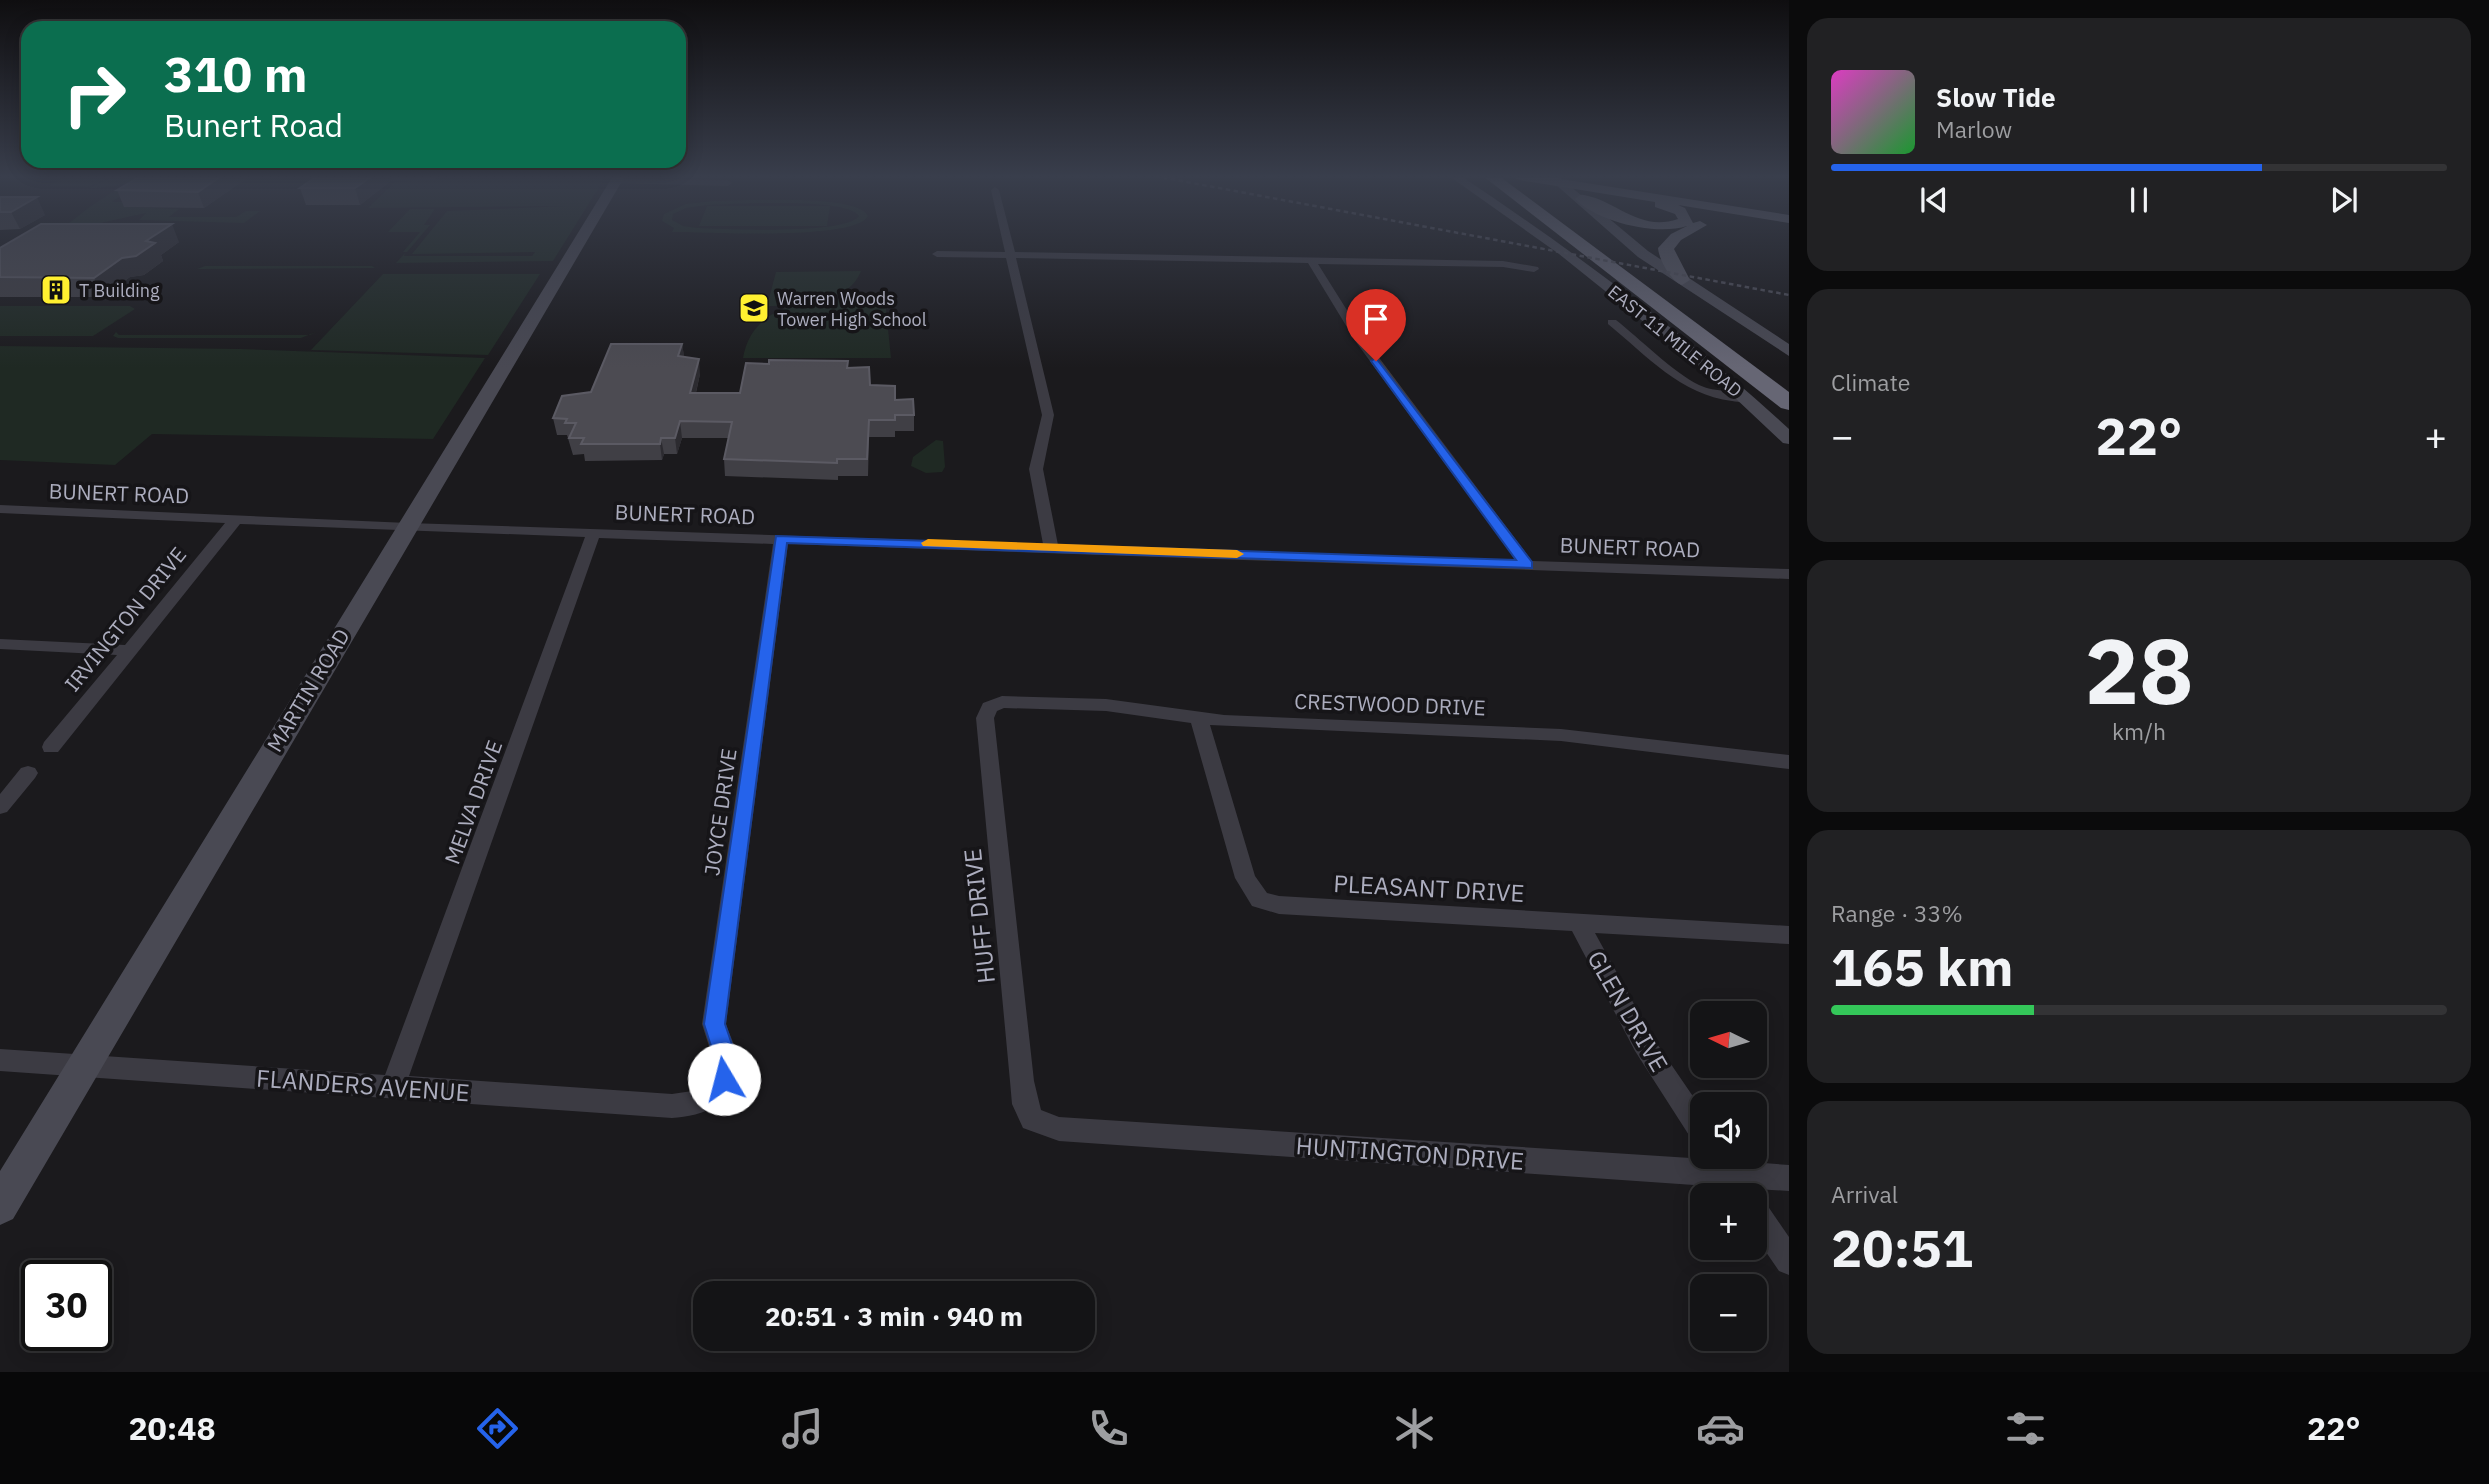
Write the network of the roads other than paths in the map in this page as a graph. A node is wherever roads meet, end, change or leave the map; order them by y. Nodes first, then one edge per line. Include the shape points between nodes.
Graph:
1 (580, 240) edge
2 (1007, 240) edge
3 (1548, 240) edge
4 (1574, 240) edge
5 (1599, 240) edge
6 (1627, 240) edge
7 (1672, 240) edge
8 (937, 254) dead end
9 (1010, 254) junction
10 (1310, 259) junction
11 (1534, 269) dead end
12 (1682, 280) junction
13 (1612, 322) dead end
14 (1789, 351) edge
15 (1789, 379) edge
16 (1746, 399) junction
17 (1789, 403) edge
18 (1789, 439) edge
19 (0, 509) edge
20 (236, 519) junction
21 (408, 527) junction
22 (594, 532) junction
23 (780, 539) junction
24 (1052, 548) junction
25 (1527, 565) junction
26 (1789, 574) edge
27 (0, 644) edge
28 (128, 650) junction
29 (989, 707) joint
30 (1199, 719) junction
31 (51, 747) dead end
32 (1789, 762) edge
33 (28, 773) dead end
34 (0, 807) edge
35 (1579, 923) junction
36 (1789, 935) edge
37 (0, 1060) edge
38 (84, 1066) junction
39 (393, 1087) junction
40 (720, 1089) joint
41 (1690, 1114) edge
42 (1032, 1119) joint
43 (1730, 1175) edge
44 (1789, 1178) edge
45 (0, 1206) edge
46 (1767, 1229) edge
47 (1789, 1261) edge

1 - 21 street, MARTIN ROAD
2 - 9 street
3 - 16 street, EAST 11 MILE ROAD
4 - 17 highway
5 - 15 highway
6 - 12 street
7 - 12 main road via 1667,254
8 - 9 street
9 - 10 street
9 - 24 street via 1048,415 1036,469
10 - 11 street via 1503,264
10 - 25 street via 1360,340
12 - 14 street
13 - 16 street via 1691,386 1711,395
16 - 18 street, EAST 11 MILE ROAD
19 - 20 street, BUNERT ROAD
20 - 21 street, BUNERT ROAD
20 - 28 street, IRVINGTON DRIVE
21 - 22 street, BUNERT ROAD
21 - 38 street, MARTIN ROAD
22 - 23 street, BUNERT ROAD
22 - 39 street, MELVA DRIVE
23 - 24 street, BUNERT ROAD
23 - 40 street, JOYCE DRIVE via 714,1024 728,1065
24 - 25 street, BUNERT ROAD
25 - 26 street, BUNERT ROAD
27 - 28 street
28 - 31 street, IRVINGTON DRIVE
29 - 30 street, CRESTWOOD DRIVE via 1015,702 1106,705
29 - 42 street, HUFF DRIVE via 986,726 1022,1081
30 - 32 street, CRESTWOOD DRIVE via 1561,735
30 - 35 street, PLEASANT DRIVE via 1245,878 1260,900 1279,905
33 - 34 street
35 - 36 street, PLEASANT DRIVE
35 - 41 street, GLEN DRIVE via 1643,1042
37 - 38 street, FLANDERS AVENUE
38 - 39 street, FLANDERS AVENUE
38 - 45 street, MARTIN ROAD
39 - 40 street, FLANDERS AVENUE via 672,1106 696,1105
42 - 43 street, HUNTINGTON DRIVE via 1069,1129
43 - 44 street, HUNTINGTON DRIVE
46 - 47 street

